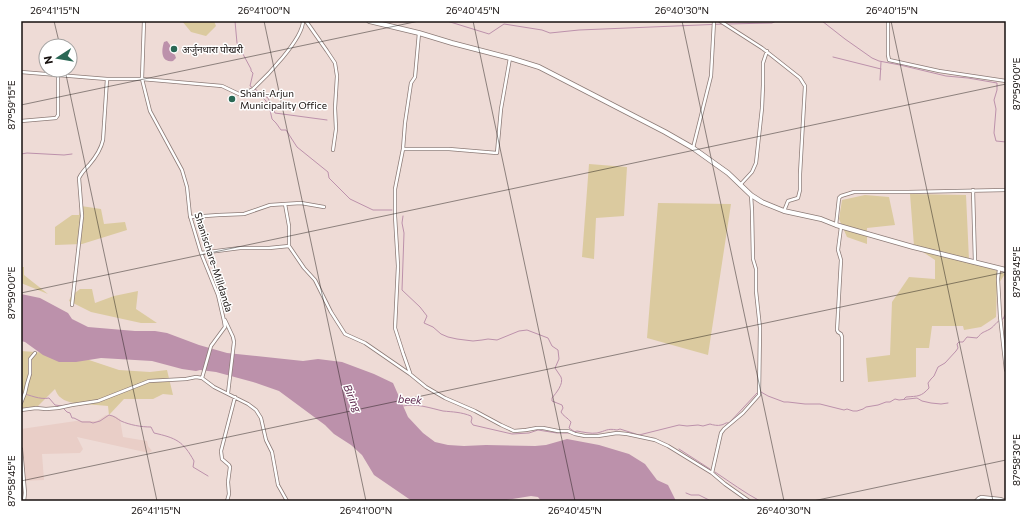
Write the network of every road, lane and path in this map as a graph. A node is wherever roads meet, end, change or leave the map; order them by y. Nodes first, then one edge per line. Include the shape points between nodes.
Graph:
1 (144, 21) edge
2 (304, 21) edge
3 (369, 21) edge
4 (714, 21) edge
5 (720, 21) edge
6 (888, 21) edge
7 (419, 33) junction
8 (766, 51) junction
9 (510, 58) junction
10 (21, 72) edge
11 (38, 73) edge
12 (78, 77) edge
13 (58, 78) edge
14 (107, 79) junction
15 (142, 80) junction
16 (1006, 81) edge
17 (21, 121) edge
18 (693, 148) junction
19 (333, 150) dead end
20 (403, 150) junction
21 (740, 186) junction
22 (973, 190) junction
23 (1006, 190) edge
24 (751, 195) junction
25 (285, 204) junction
26 (324, 206) dead end
27 (784, 211) junction
28 (190, 218) junction
29 (839, 226) junction
30 (289, 246) junction
31 (201, 253) junction
32 (975, 262) junction
33 (999, 269) junction
34 (1006, 270) edge
35 (72, 305) dead end
36 (223, 314) junction
37 (35, 353) dead end
38 (1006, 370) edge
39 (410, 374) junction
40 (202, 378) junction
41 (842, 380) dead end
42 (228, 393) junction
43 (235, 397) junction
44 (21, 404) edge
45 (21, 410) edge
46 (21, 449) edge
47 (712, 473) junction
48 (24, 501) edge
49 (228, 501) edge
50 (286, 501) edge
51 (749, 501) edge
52 (976, 501) edge
53 (1006, 501) edge

1 - 15 street, Shanischare-Milldanda
2 - 15 street via 277,65 252,90 242,95 222,86
2 - 19 street via 335,63 336,129
3 - 7 street
4 - 18 street via 711,76
5 - 8 street
6 - 16 street via 889,60
7 - 9 street
7 - 20 street
8 - 21 street via 756,163
8 - 27 street via 800,78 805,86 800,190 798,198 788,201
9 - 18 street via 539,67
9 - 20 street via 501,109 497,153 449,149
10 - 11 street
12 - 14 street
13 - 17 street via 56,118
14 - 15 street
14 - 35 street via 103,140 80,178 82,216
15 - 28 street, Shanischare-Milldanda via 150,111 182,170 187,186
18 - 21 street via 728,173
20 - 39 street via 395,188 398,266 395,328
21 - 24 street
22 - 23 street
22 - 29 street via 854,192 839,198
22 - 32 street
24 - 27 street
24 - 47 street via 752,259 756,269 760,328 759,395 721,433
25 - 26 street
25 - 28 street via 270,205 244,214
25 - 30 street
27 - 29 street via 821,219
28 - 31 street, Shanischare-Milldanda
29 - 32 street
29 - 41 street via 838,250 841,260 837,330 842,337
30 - 31 street
30 - 39 street via 316,280 330,312 345,334 365,343
31 - 36 street, Shanischare-Milldanda
32 - 33 street
33 - 34 street
33 - 38 street via 1000,323
36 - 40 street, Shanischare-Milldanda via 224,327 211,346
36 - 42 street via 234,342
37 - 44 street via 30,359 30,374
39 - 47 street via 445,398 514,431 543,428 585,436 627,434 655,440
40 - 42 street
40 - 45 street via 148,381 98,401 58,408
42 - 43 street
43 - 49 street via 222,451 222,459 230,467
43 - 50 street via 254,407 261,418 273,456 278,485
46 - 48 street
47 - 51 street
52 - 53 street via 981,497

